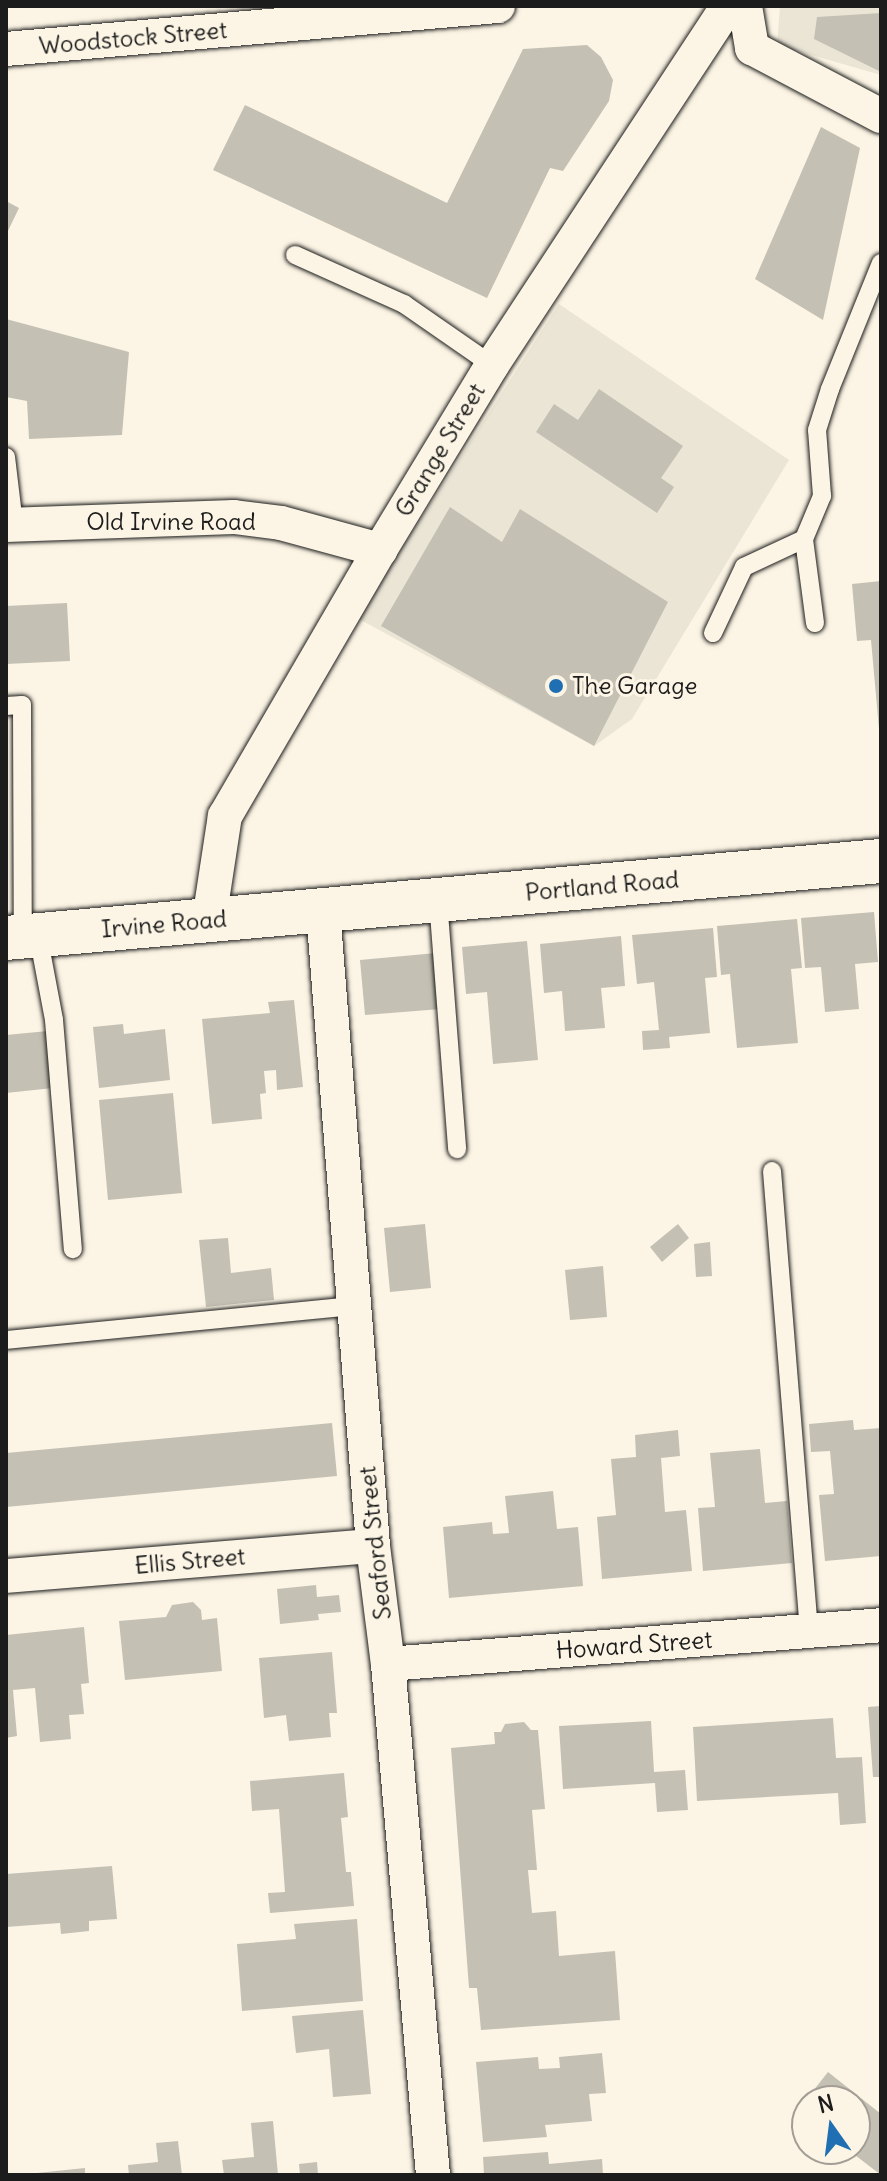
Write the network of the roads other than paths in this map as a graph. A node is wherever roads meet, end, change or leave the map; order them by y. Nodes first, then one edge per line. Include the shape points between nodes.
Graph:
1 (498, 6) edge
2 (728, 6) edge
3 (745, 6) edge
4 (6, 49) edge
5 (881, 116) edge
6 (295, 255) dead end
7 (881, 263) edge
8 (492, 365) junction
9 (6, 457) edge
10 (10, 524) edge
11 (804, 539) junction
12 (380, 550) junction
13 (815, 623) dead end
14 (713, 633) dead end
15 (6, 706) edge
16 (881, 861) edge
17 (438, 900) junction
18 (323, 910) junction
19 (209, 920) junction
20 (22, 936) edge
21 (457, 1149) dead end
22 (772, 1171) dead end
23 (73, 1249) dead end
24 (354, 1306) junction
25 (6, 1340) edge
26 (373, 1546) junction
27 (6, 1576) edge
28 (881, 1625) edge
29 (809, 1631) junction
30 (388, 1664) junction
31 (433, 2175) edge

1 - 4 street, Woodstock Street
2 - 8 street, Grange Street
3 - 5 street via 752,48
6 - 8 lane via 404,304
7 - 11 lane via 817,430 822,496
8 - 12 street, Grange Street
9 - 10 lane
10 - 12 street, Old Irvine Road via 234,517 281,523
11 - 13 lane
11 - 14 lane via 744,567
12 - 19 street, Grange Street via 225,816
15 - 20 lane via 22,705
16 - 17 main road, Portland Road
17 - 18 main road, Portland Road
17 - 21 lane
18 - 19 main road, Irvine Road
18 - 24 street, Seaford Street
19 - 20 main road, Irvine Road
20 - 23 lane via 54,1020
22 - 29 lane
24 - 25 lane
24 - 26 street, Seaford Street
26 - 27 street, Ellis Street
26 - 30 street, Seaford Street
28 - 29 street, Howard Street
29 - 30 street, Howard Street
30 - 31 street, Seaford Street

